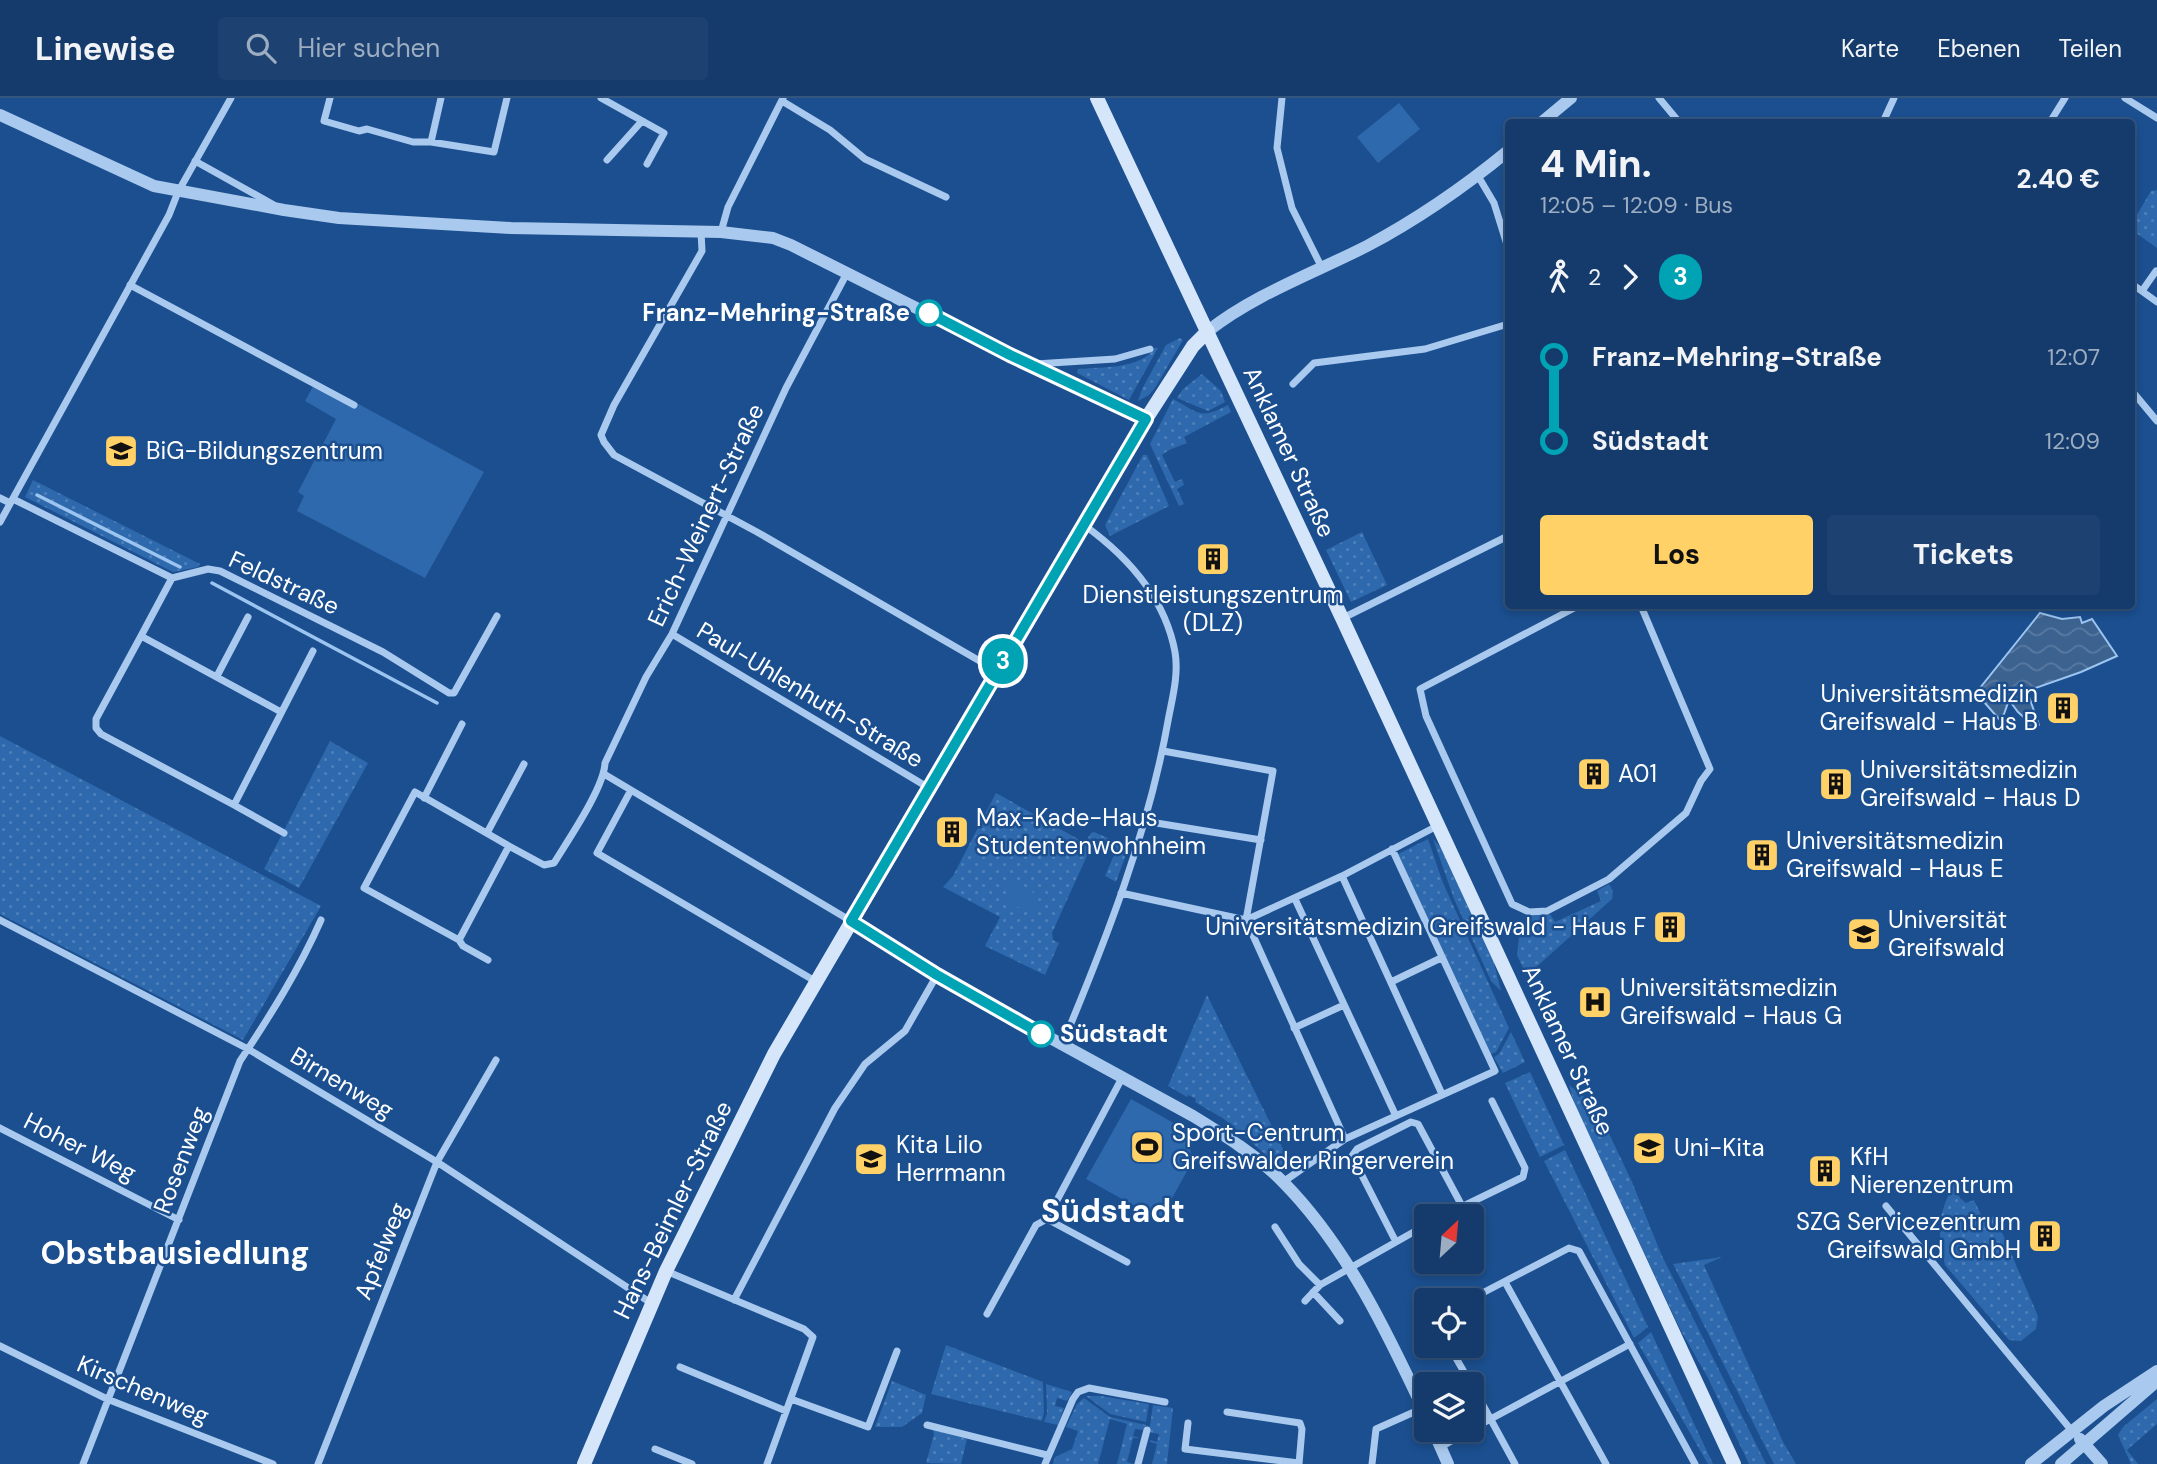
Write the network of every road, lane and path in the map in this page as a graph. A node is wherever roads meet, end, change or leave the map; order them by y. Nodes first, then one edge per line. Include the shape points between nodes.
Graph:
1 (231, 98) edge
2 (330, 98) edge
3 (441, 98) edge
4 (507, 98) edge
5 (601, 98) edge
6 (1097, 98) edge
7 (1282, 98) edge
8 (1571, 98) edge
9 (1659, 98) edge
10 (1894, 98) edge
11 (2065, 98) edge
12 (2125, 98) edge
13 (782, 99) edge
14 (0, 115) edge
15 (2157, 118) edge
16 (1546, 119) edge
17 (1676, 119) edge
18 (1884, 119) edge
19 (2052, 119) edge
20 (642, 121) junction
21 (431, 142) junction
22 (1505, 154) edge
23 (607, 160) dead end
24 (195, 161) junction
25 (647, 164) dead end
26 (1478, 176) junction
27 (178, 192) junction
28 (946, 197) dead end
29 (284, 210) junction
30 (701, 232) junction
31 (721, 233) junction
32 (1505, 238) edge
33 (1322, 268) junction
34 (2156, 271) edge
35 (847, 273) junction
36 (130, 285) junction
37 (2135, 286) edge
38 (2142, 291) junction
39 (2157, 302) edge
40 (1505, 325) edge
41 (1208, 331) junction
42 (1150, 349) dead end
43 (1031, 364) junction
44 (1293, 384) dead end
45 (2135, 395) edge
46 (354, 405) dead end
47 (1146, 419) junction
48 (2157, 421) edge
49 (0, 498) edge
50 (11, 501) junction
51 (726, 516) junction
52 (0, 522) edge
53 (1084, 525) junction
54 (1505, 537) edge
55 (172, 578) junction
56 (1572, 609) edge
57 (1642, 609) edge
58 (497, 616) dead end
59 (248, 617) dead end
60 (1342, 618) junction
61 (672, 634) junction
62 (141, 636) junction
63 (313, 651) dead end
64 (997, 671) junction
65 (216, 676) junction
66 (281, 712) junction
67 (462, 724) dead end
68 (1163, 751) junction
69 (524, 764) dead end
70 (604, 774) junction
71 (929, 788) junction
72 (631, 790) junction
73 (424, 797) junction
74 (234, 805) junction
75 (1143, 821) junction
76 (1438, 825) junction
77 (284, 833) dead end
78 (487, 833) junction
79 (1261, 841) junction
80 (509, 846) junction
81 (1392, 849) junction
82 (1342, 876) junction
83 (1122, 893) junction
84 (1295, 899) junction
85 (0, 920) edge
86 (321, 920) dead end
87 (1247, 920) junction
88 (851, 921) junction
89 (459, 940) junction
90 (1441, 958) junction
91 (488, 960) dead end
92 (937, 975) junction
93 (815, 981) junction
94 (1391, 982) junction
95 (1344, 1005) junction
96 (1294, 1028) junction
97 (1062, 1045) junction
98 (248, 1049) junction
99 (496, 1060) dead end
100 (1122, 1078) junction
101 (1442, 1094) junction
102 (1492, 1101) dead end
103 (1395, 1114) junction
104 (0, 1128) edge
105 (1345, 1139) junction
106 (437, 1162) junction
107 (1283, 1182) junction
108 (1461, 1204) edge
109 (1466, 1204) edge
110 (1886, 1206) dead end
111 (1047, 1219) junction
112 (179, 1220) junction
113 (1275, 1227) dead end
114 (1414, 1232) edge
115 (1396, 1242) junction
116 (1127, 1262) dead end
117 (1349, 1268) junction
118 (666, 1270) junction
119 (1505, 1282) junction
120 (1320, 1285) junction
121 (1313, 1292) junction
122 (1484, 1292) edge
123 (734, 1300) junction
124 (1305, 1301) dead end
125 (651, 1303) junction
126 (987, 1314) dead end
127 (1340, 1321) dead end
128 (1630, 1344) junction
129 (0, 1346) edge
130 (897, 1351) dead end
131 (680, 1367) dead end
132 (1692, 1370) junction
133 (2157, 1371) edge
134 (1560, 1381) junction
135 (2157, 1381) edge
136 (1414, 1391) edge
137 (107, 1399) junction
138 (790, 1399) junction
139 (1165, 1402) dead end
140 (1484, 1408) edge
141 (786, 1411) junction
142 (1227, 1412) dead end
143 (1414, 1416) edge
144 (1490, 1418) junction
145 (1484, 1421) edge
146 (1188, 1423) dead end
147 (927, 1426) dead end
148 (1147, 1430) dead end
149 (2072, 1430) junction
150 (1439, 1442) edge
151 (1449, 1442) edge
152 (2084, 1444) junction
153 (1441, 1447) junction
154 (655, 1449) dead end
155 (1047, 1455) junction
156 (1299, 1463) edge
157 (83, 1464) edge
158 (273, 1464) edge
159 (318, 1464) edge
160 (584, 1464) edge
161 (692, 1464) edge
162 (767, 1464) edge
163 (1045, 1464) edge
164 (1138, 1464) edge
165 (1372, 1464) edge
166 (1448, 1464) edge
167 (1515, 1464) edge
168 (1606, 1464) edge
169 (1695, 1464) edge
170 (1734, 1464) edge
171 (1743, 1464) edge
172 (2031, 1464) edge
173 (2061, 1464) edge
174 (2102, 1464) edge

1 - 24 street
2 - 21 street via 324,121 412,142
3 - 21 street
4 - 21 street via 494,152
5 - 20 street
6 - 41 main road, Anklamer Straße
7 - 33 street via 1277,148 1292,208
8 - 16 street
9 - 17 street
10 - 18 street
11 - 19 street
12 - 15 street
13 - 28 street via 831,130 865,159
13 - 31 street via 728,207
14 - 27 street via 138,181
20 - 23 street
20 - 25 street via 664,133
22 - 26 street
24 - 27 street
24 - 29 street
26 - 32 street via 1494,203
26 - 33 street via 1420,216
27 - 29 street
27 - 36 street
29 - 30 street via 339,218 511,228
30 - 31 street
30 - 51 street via 702,251 601,435 614,455
31 - 35 street via 773,238
33 - 41 street via 1235,311
34 - 38 street
35 - 43 street
35 - 51 street, Erich-Weinert-Straße
36 - 46 street
36 - 50 street
37 - 38 street
38 - 39 street
40 - 44 street via 1425,349 1314,363
41 - 47 main road, Hans-Beimler-Straße via 1193,346
41 - 60 main road, Anklamer Straße
42 - 43 street via 1115,359
43 - 47 street
45 - 48 street
47 - 53 main road, Hans-Beimler-Straße
49 - 50 street
50 - 52 street
50 - 55 street
51 - 61 street, Erich-Weinert-Straße
51 - 64 street
53 - 64 main road, Hans-Beimler-Straße
53 - 68 street via 1139,575 1170,634 1176,678
54 - 60 street
55 - 58 street, Feldstraße via 208,569 220,571 383,652 449,693 454,693
55 - 62 street
56 - 57 street via 1420,689 1426,716 1512,904 1529,912 1547,911 1609,879 1686,813 1710,769
59 - 65 street
60 - 76 main road, Anklamer Straße
61 - 70 street, Erich-Weinert-Straße via 646,677
61 - 71 street, Paul-Uhlenhuth-Straße
62 - 65 street
62 - 74 street via 96,719 96,728
63 - 66 street
64 - 71 main road, Hans-Beimler-Straße
65 - 66 street
66 - 74 street
67 - 73 street
68 - 75 street
68 - 79 street via 1273,771
69 - 78 street
70 - 72 street
70 - 80 street, Erich-Weinert-Straße via 554,863 544,865
71 - 88 main road, Hans-Beimler-Straße
72 - 88 street
72 - 93 street via 597,853
73 - 78 street, Erich-Weinert-Straße
73 - 89 street via 415,792 364,888
74 - 77 street
75 - 79 street
75 - 83 street
76 - 81 street
76 - 132 main road, Anklamer Straße
78 - 80 street, Erich-Weinert-Straße
79 - 87 street
80 - 89 street
81 - 82 street
81 - 90 street
82 - 84 street
82 - 94 street
83 - 87 street
83 - 97 street
84 - 87 street
84 - 95 street
85 - 98 street, Birnenweg
86 - 98 street, Rosenweg
87 - 96 street
88 - 92 street
88 - 93 main road, Hans-Beimler-Straße
89 - 91 street
90 - 94 street
90 - 101 street via 1495,1071
92 - 97 street
92 - 123 street via 905,1031 864,1064 835,1108
93 - 118 main road, Hans-Beimler-Straße
94 - 101 street
95 - 96 street
95 - 103 street
96 - 105 street
97 - 100 street
98 - 106 street, Birnenweg
98 - 112 street, Rosenweg
99 - 106 street, Apfelweg
100 - 107 street via 1220,1132
100 - 111 street
101 - 103 street
102 - 109 street via 1525,1168 1523,1177
103 - 105 street
104 - 112 street, Hoher Weg
105 - 107 street
106 - 125 street, Birnenweg
106 - 159 street, Apfelweg
107 - 117 street
108 - 115 street via 1418,1124 1411,1122 1357,1149 1352,1156
110 - 149 street
111 - 116 street
111 - 126 street via 1036,1224
112 - 137 street, Rosenweg
113 - 120 street via 1299,1264
114 - 115 street
115 - 117 street
117 - 120 street
117 - 136 street
118 - 123 street
118 - 125 main road, Hans-Beimler-Straße
119 - 122 street
119 - 128 street via 1569,1248 1579,1251
119 - 134 street
120 - 121 street
121 - 124 street
121 - 127 street
123 - 138 street via 813,1337
125 - 160 main road, Hans-Beimler-Straße
128 - 134 street
128 - 169 street
129 - 137 street, Kirschenweg
130 - 138 street via 868,1427
131 - 141 street
132 - 170 main road, Anklamer Straße
132 - 171 main road, Anklamer Straße
133 - 149 street
134 - 144 street
134 - 168 street
135 - 152 street
137 - 157 street, Rosenweg
137 - 158 street, Kirschenweg
138 - 141 street
139 - 155 street via 1083,1389 1073,1399
140 - 144 street
141 - 162 street
142 - 156 street via 1300,1423
143 - 165 street via 1376,1429
144 - 145 street
144 - 167 street
146 - 156 street via 1185,1449
147 - 155 street
148 - 164 street
149 - 152 street
149 - 172 street
150 - 153 street
151 - 153 street
152 - 173 street
152 - 174 street
153 - 166 street
154 - 161 street
155 - 163 street

